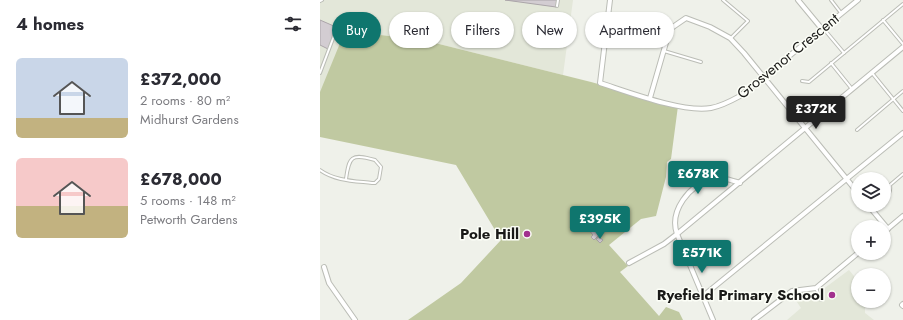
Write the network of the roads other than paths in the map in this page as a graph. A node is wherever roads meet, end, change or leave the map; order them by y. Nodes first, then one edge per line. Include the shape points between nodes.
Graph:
1 (558, 0) edge
2 (610, 0) edge
3 (722, 0) edge
4 (798, 0) edge
5 (831, 0) edge
6 (858, 0) edge
7 (901, 0) edge
8 (903, 3) edge
9 (557, 6) dead end
10 (842, 13) junction
11 (883, 20) junction
12 (823, 29) junction
13 (730, 38) junction
14 (332, 43) edge
15 (903, 44) edge
16 (903, 47) edge
17 (664, 51) junction
18 (844, 53) junction
19 (701, 62) dead end
20 (832, 63) junction
21 (320, 73) edge
22 (872, 73) junction
23 (764, 77) junction
24 (802, 81) dead end
25 (852, 90) junction
26 (903, 91) edge
27 (650, 98) junction
28 (893, 99) junction
29 (903, 111) edge
30 (805, 129) junction
31 (857, 130) dead end
32 (903, 132) edge
33 (320, 170) edge
34 (903, 174) edge
35 (346, 179) junction
36 (846, 179) junction
37 (740, 183) junction
38 (891, 183) edge
39 (851, 185) edge
40 (903, 216) edge
41 (891, 226) edge
42 (677, 234) junction
43 (851, 259) edge
44 (629, 263) dead end
45 (324, 267) dead end
46 (816, 288) junction
47 (703, 296) junction
48 (821, 300) dead end
49 (355, 320) edge
50 (713, 320) edge
51 (754, 320) edge

1 - 9 lane
2 - 27 street, Grosvenor Crescent via 600,83
3 - 13 lane via 748,21
4 - 12 street
5 - 10 lane
6 - 10 street, Grosvenor Crescent
7 - 8 lane
8 - 11 lane
10 - 12 street, Grosvenor Crescent
11 - 15 lane
11 - 18 lane
12 - 18 lane
12 - 23 street, Grosvenor Crescent
13 - 17 street via 686,18 670,28
13 - 23 street
14 - 21 lane
16 - 22 street
17 - 19 lane
17 - 27 street
18 - 20 lane
20 - 24 lane via 809,82
20 - 25 lane
22 - 25 street
22 - 28 lane
23 - 27 street, Grosvenor Crescent via 740,96 712,108 685,107
23 - 30 street
25 - 30 street
26 - 28 lane
28 - 29 lane
28 - 31 lane
30 - 36 street
30 - 37 street
32 - 36 street
33 - 35 lane via 329,176
34 - 38 lane
35 - 35 lane via 375,183 379,179 381,167 375,160 358,157 348,164
36 - 39 street
36 - 47 street
37 - 42 street
37 - 42 street via 713,179 692,190 683,199 677,212
40 - 41 street
42 - 44 street
42 - 47 street
43 - 46 street
45 - 49 street via 329,283
46 - 48 lane
46 - 51 street via 792,291
47 - 50 street

